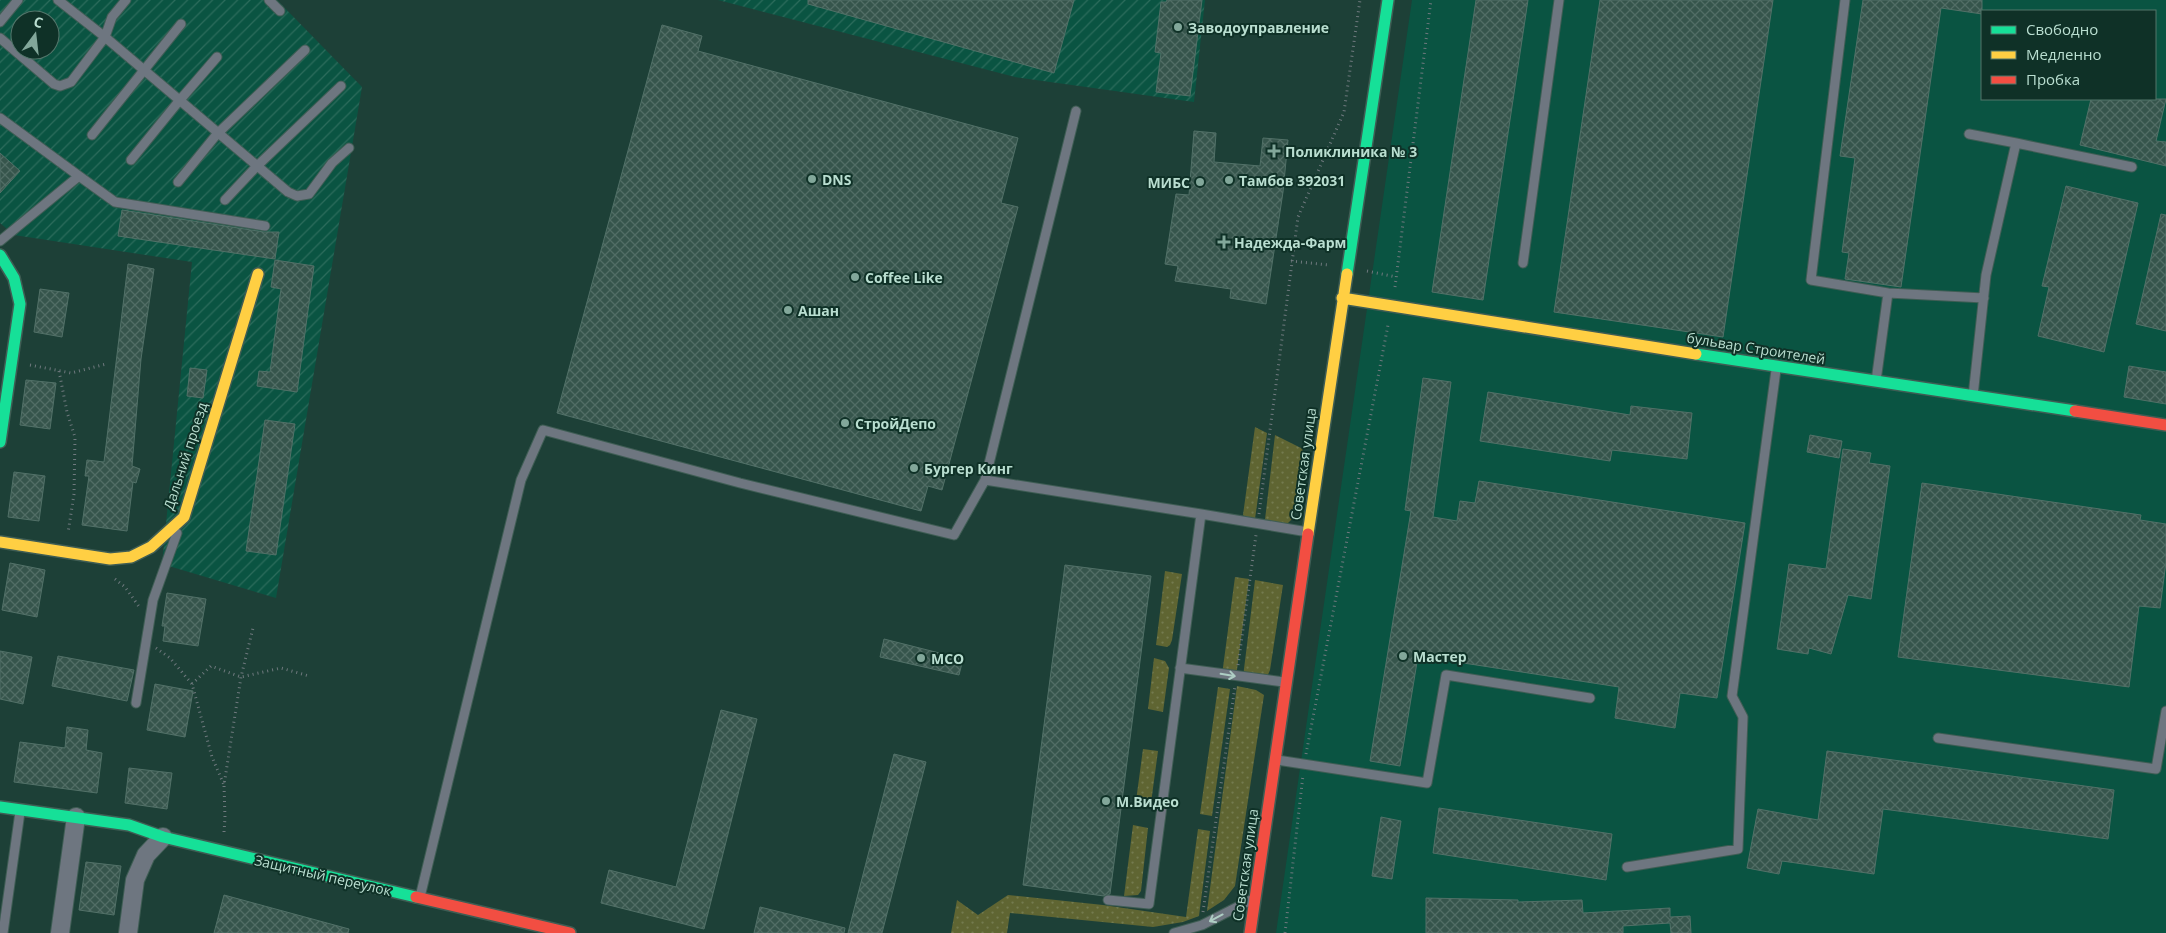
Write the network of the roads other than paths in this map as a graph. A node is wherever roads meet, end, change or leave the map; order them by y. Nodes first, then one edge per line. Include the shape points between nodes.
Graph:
1 (18, 0) edge
2 (58, 0) edge
3 (126, 0) edge
4 (269, 0) edge
5 (1388, 0) edge
6 (1559, 0) edge
7 (1844, 0) edge
8 (280, 12) dead end
9 (0, 22) edge
10 (181, 24) dead end
11 (105, 37) junction
12 (0, 38) edge
13 (305, 50) dead end
14 (217, 57) dead end
15 (144, 71) junction
16 (341, 86) dead end
17 (179, 100) junction
18 (1076, 111) dead end
19 (0, 118) edge
20 (217, 134) junction
21 (1969, 134) dead end
22 (92, 135) dead end
23 (2016, 143) junction
24 (349, 148) dead end
25 (132, 160) dead end
26 (256, 167) junction
27 (2132, 167) dead end
28 (79, 176) junction
29 (178, 182) dead end
30 (225, 200) dead end
31 (265, 226) dead end
32 (0, 241) edge
33 (0, 255) edge
34 (1523, 263) dead end
35 (258, 274) dead end
36 (1888, 293) junction
37 (1342, 298) junction
38 (1984, 298) junction
39 (1776, 367) junction
40 (1876, 382) junction
41 (1973, 396) junction
42 (2166, 425) edge
43 (0, 442) edge
44 (986, 480) junction
45 (1201, 514) junction
46 (184, 516) junction
47 (1308, 532) junction
48 (0, 542) edge
49 (1180, 668) junction
50 (1287, 682) junction
51 (1590, 698) dead end
52 (136, 703) dead end
53 (2166, 711) edge
54 (1938, 738) dead end
55 (1275, 759) junction
56 (0, 807) edge
57 (20, 810) junction
58 (76, 817) junction
59 (163, 838) junction
60 (1627, 867) dead end
61 (420, 897) junction
62 (1256, 898) junction
63 (1108, 900) dead end
64 (3, 933) edge
65 (60, 933) edge
66 (128, 933) edge
67 (570, 933) edge
68 (1174, 933) edge
69 (1250, 933) edge

1 - 9 lane
2 - 11 lane
3 - 11 lane via 112,17
4 - 8 lane
5 - 37 street, Советская улица
6 - 34 lane
7 - 36 lane via 1811,280
10 - 15 lane
11 - 12 lane via 71,82 60,86
11 - 15 lane
13 - 20 lane
14 - 17 lane
15 - 17 lane
15 - 22 lane
16 - 26 lane
17 - 20 lane
17 - 25 lane
18 - 44 lane
19 - 28 lane
20 - 26 lane
20 - 29 lane
21 - 23 lane
23 - 27 lane
23 - 38 lane via 1986,275
24 - 26 lane via 332,163 314,190 304,196 288,192
26 - 30 lane
28 - 31 lane via 115,202
28 - 32 lane
33 - 43 street via 14,273 20,304
35 - 46 street, Дальний проезд
36 - 38 lane
36 - 40 lane
37 - 39 street, бульвар Строителей
37 - 47 street, Советская улица
38 - 41 lane
39 - 40 street, бульвар Строителей
39 - 60 lane via 1732,696 1743,717 1738,849
40 - 41 street, бульвар Строителей
41 - 42 street, бульвар Строителей
44 - 45 lane
44 - 61 lane via 954,535 740,483 543,430 521,480
45 - 47 lane
45 - 49 lane
46 - 48 street, Дальний проезд via 151,548 131,557 110,559
46 - 52 lane via 153,600
47 - 50 street, Советская улица
49 -> 50 lane
49 - 63 lane via 1149,904
50 - 55 street, Советская улица
51 - 55 lane via 1446,675 1427,783
53 - 54 lane via 2156,769
55 - 62 street, Советская улица
56 - 57 street, Защитный переулок
57 - 58 street, Защитный переулок
57 - 64 lane
58 - 59 street, Защитный переулок via 129,825
58 - 65 street
59 - 61 street, Защитный переулок
59 - 66 street via 146,855 134,880
61 - 67 street, Защитный переулок
62 -> 68 lane via 1202,925
62 - 69 street, Советская улица

